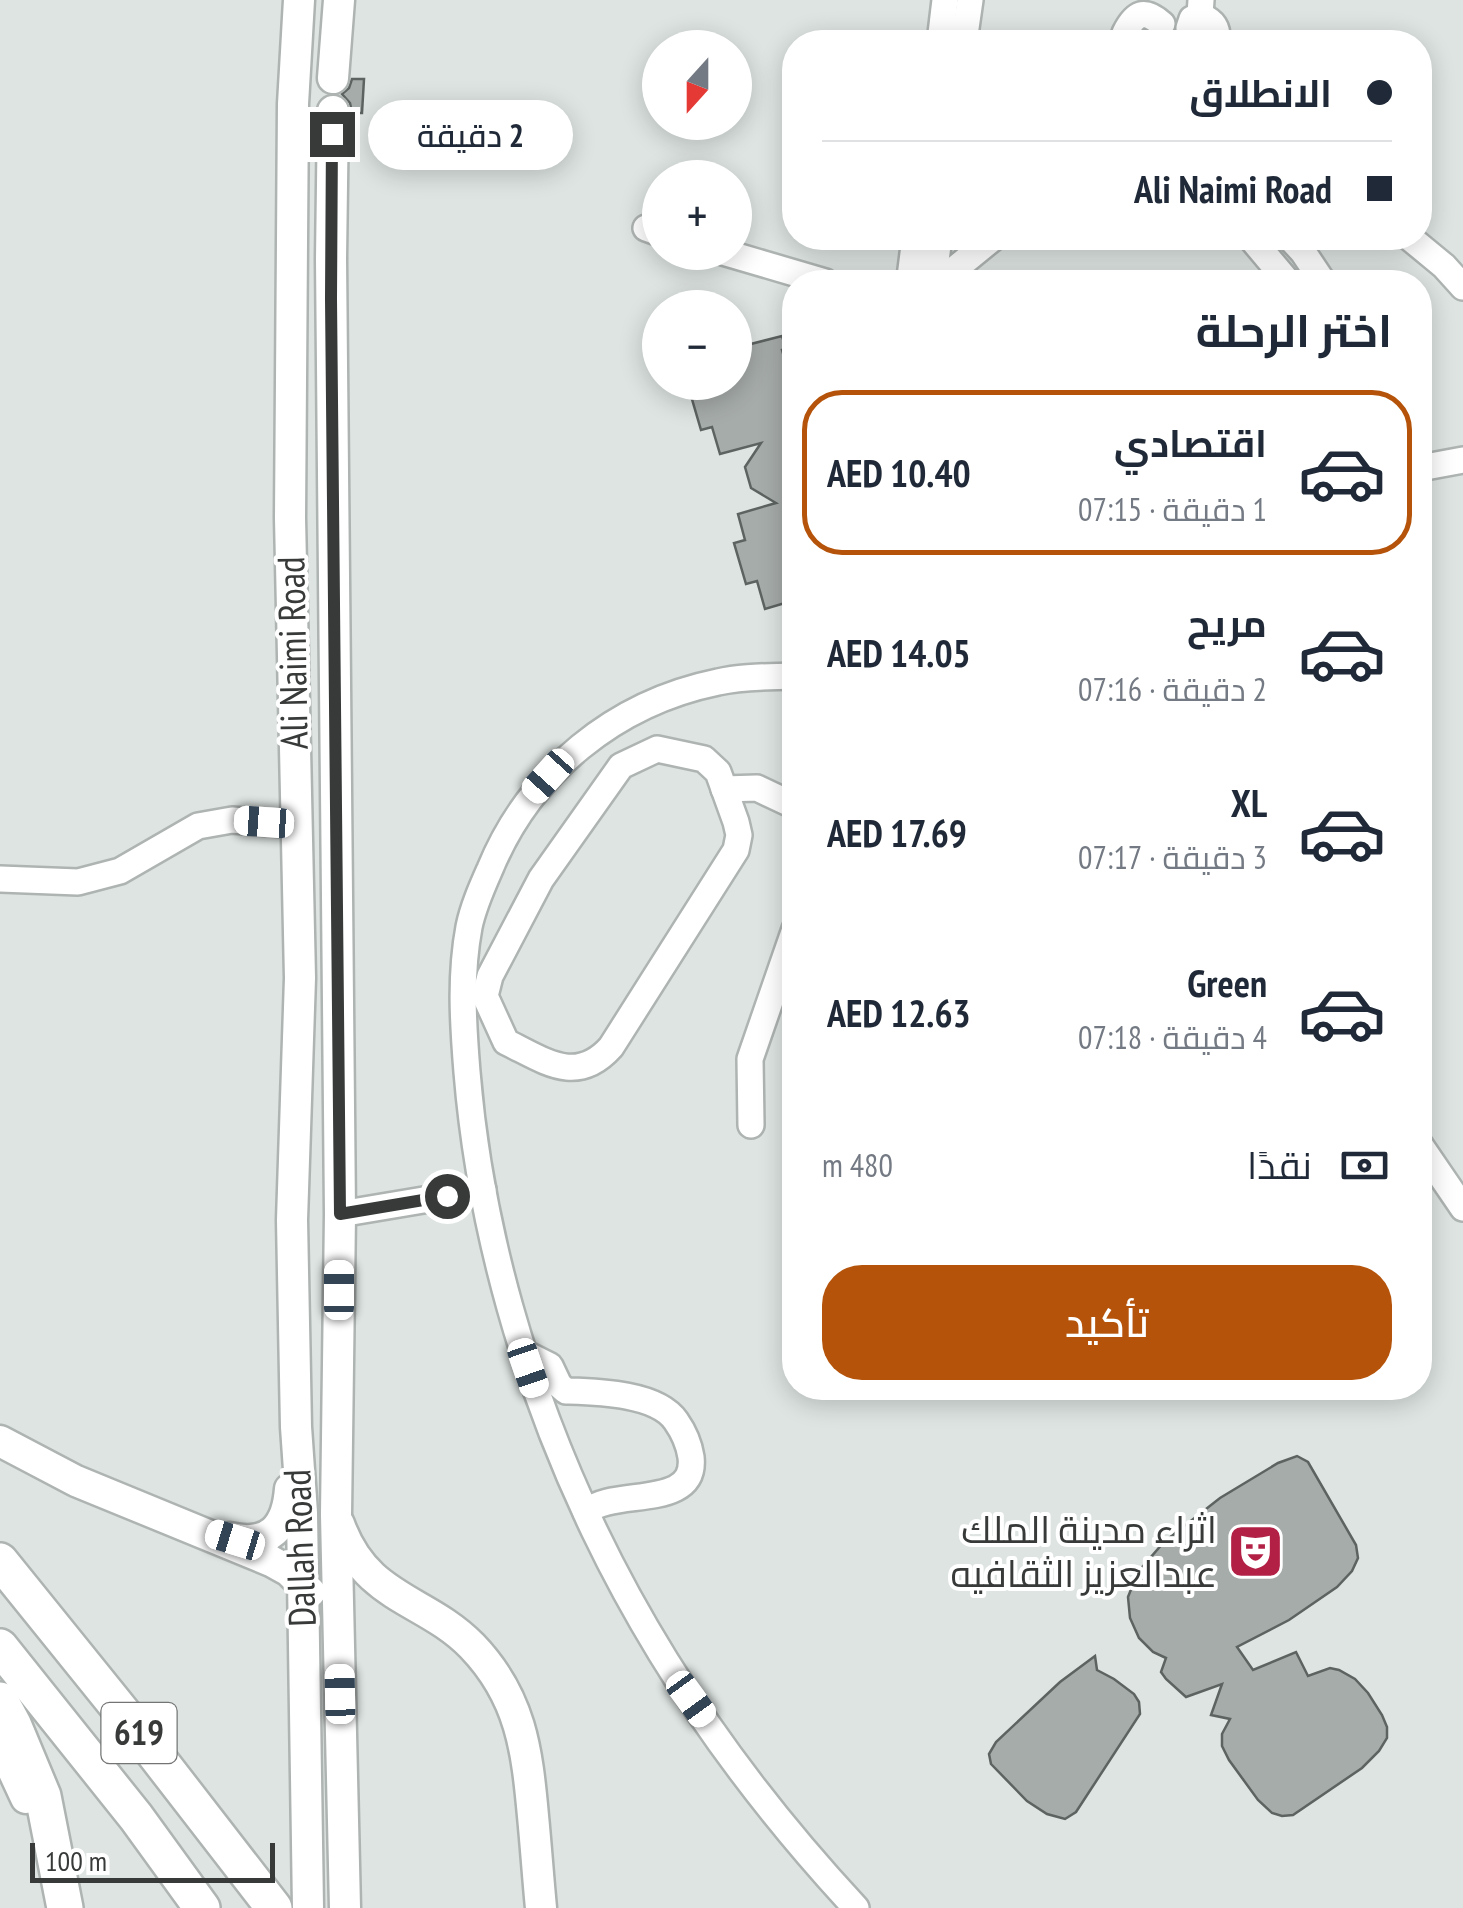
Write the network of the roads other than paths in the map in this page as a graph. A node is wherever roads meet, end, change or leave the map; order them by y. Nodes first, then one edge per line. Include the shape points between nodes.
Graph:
1 (300, 0) edge
2 (339, 0) edge
3 (945, 0) edge
4 (970, 0) edge
5 (1125, 0) edge
6 (1201, 8) edge
7 (1162, 22) edge
8 (941, 30) edge
9 (966, 30) edge
10 (1126, 30) edge
11 (1129, 30) edge
12 (1188, 30) edge
13 (1216, 30) edge
14 (334, 78) dead end
15 (332, 112) dead end
16 (977, 250) edge
17 (1261, 250) edge
18 (1425, 250) edge
19 (752, 261) edge
20 (784, 270) edge
21 (952, 270) edge
22 (1278, 270) edge
23 (1463, 287) edge
24 (1463, 460) edge
25 (1432, 466) edge
26 (782, 676) edge
27 (728, 800) junction
28 (782, 800) edge
29 (782, 812) edge
30 (297, 824) junction
31 (0, 879) edge
32 (782, 966) edge
33 (751, 1125) dead end
34 (1432, 1163) edge
35 (483, 1190) junction
36 (1463, 1208) edge
37 (340, 1214) junction
38 (524, 1353) junction
39 (296, 1427) junction
40 (0, 1442) edge
41 (586, 1512) junction
42 (336, 1515) junction
43 (169, 1520) junction
44 (0, 1561) edge
45 (302, 1583) junction
46 (331, 1618) junction
47 (449, 1628) junction
48 (0, 1647) edge
49 (304, 1667) junction
50 (0, 1700) edge
51 (0, 1742) edge
52 (64, 1908) edge
53 (202, 1908) edge
54 (274, 1908) edge
55 (308, 1908) edge
56 (345, 1908) edge
57 (541, 1908) edge
58 (856, 1908) edge

1 - 30 main road, Ali Naimi Road via 290,518
2 - 14 main road
3 - 8 street
4 - 9 street
5 - 10 street
6 - 12 street
6 - 13 street
7 - 11 street via 1141,14
15 - 37 main road, Ali Naimi Road
16 - 21 street
17 - 22 street
18 - 23 street
19 - 20 street
24 - 25 street
26 - 35 street via 684,690 625,716 571,753 512,822 482,886 464,964 467,1070
27 - 27 street via 718,772 704,758 658,749 622,766 541,880 490,976 485,996 506,1042 573,1069 597,1062 611,1047 736,850 739,835
27 - 28 street via 757,788
27 - 29 street
30 - 31 street via 232,820 198,826 120,870 78,882
30 - 39 main road, Ali Naimi Road
32 - 33 street via 750,1058
34 - 36 street
35 - 37 street
35 - 38 street
37 - 42 main road, Ali Naimi Road
38 - 41 street
38 - 41 street via 550,1366 566,1392 633,1397 666,1410 690,1449 692,1469 673,1489 602,1502
39 - 43 main road via 289,1502 274,1532 235,1540
39 - 45 main road, Dallah Road
40 - 43 main road
41 - 58 street via 691,1699
42 - 46 main road, Dallah Road
42 - 47 main road via 351,1550 376,1580
43 - 45 main road via 271,1561
44 - 54 highway, 619
45 - 46 main road
45 - 49 main road, Dallah Road
46 - 47 main road via 358,1602 386,1601
46 - 49 main road via 310,1644
46 - 56 main road, Dallah Road
47 - 57 main road via 492,1670 520,1724
48 - 53 highway, 619
49 - 55 main road, Dallah Road
50 - 52 highway via 43,1796
51 - 52 main road

